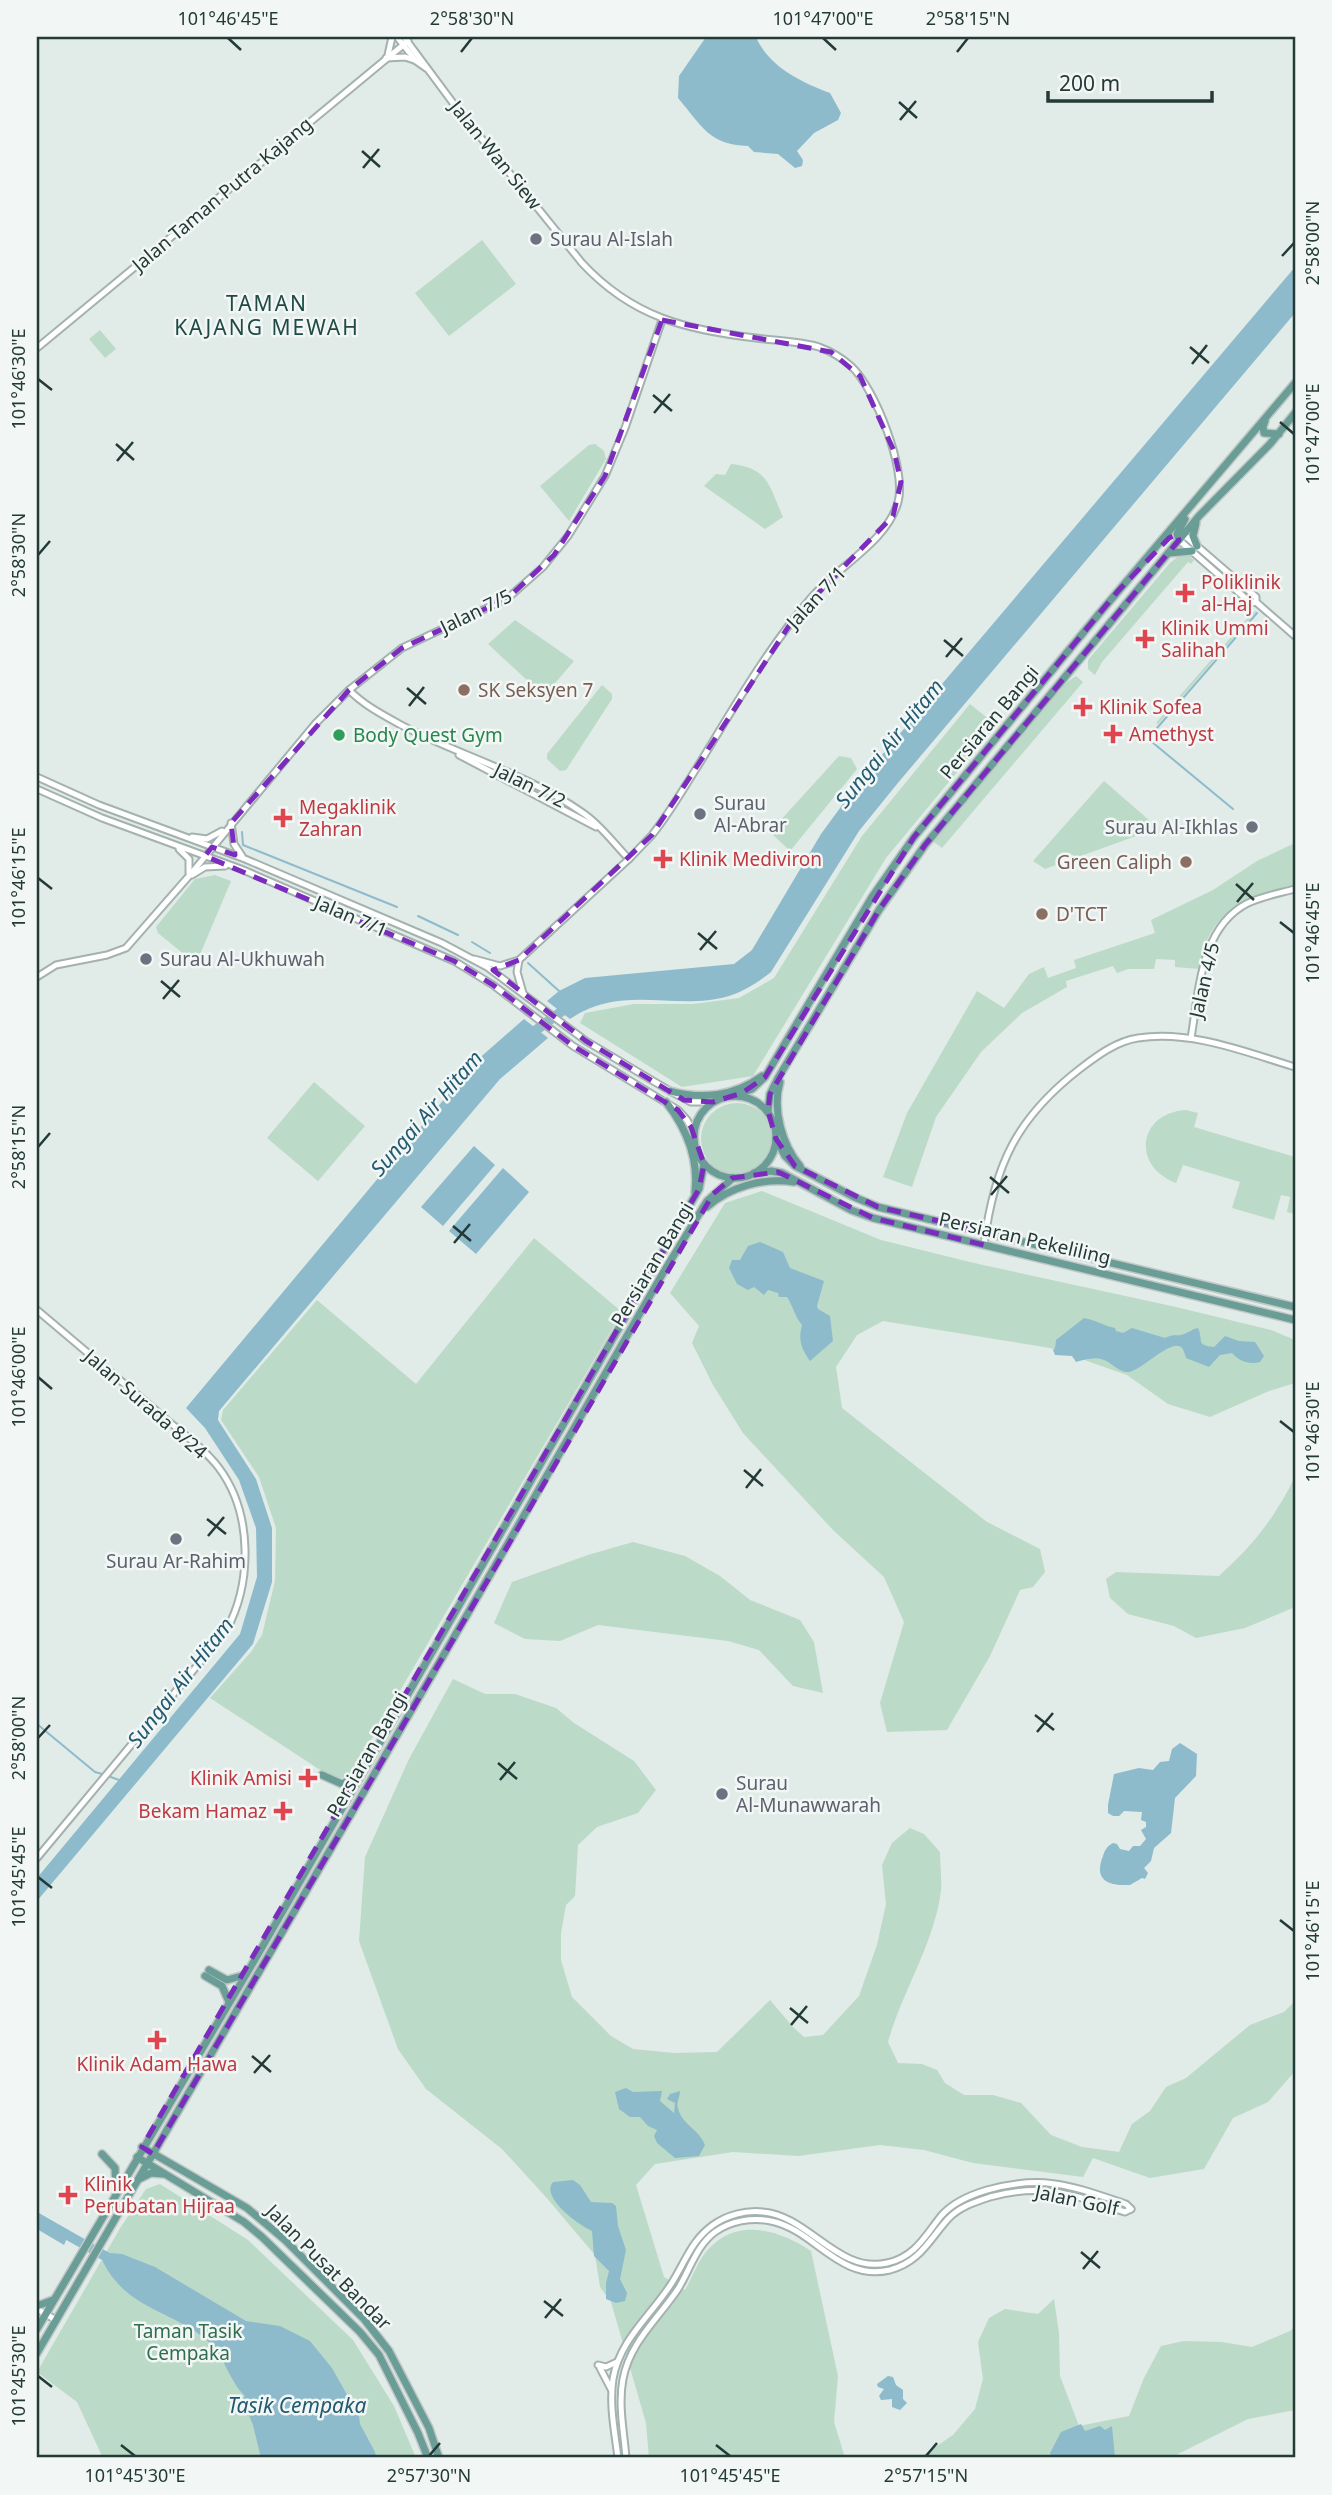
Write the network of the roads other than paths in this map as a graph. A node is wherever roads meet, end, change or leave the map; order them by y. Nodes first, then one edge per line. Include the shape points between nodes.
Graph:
1 (395, 37) edge
2 (405, 41) edge
3 (386, 58) junction
4 (416, 61) junction
5 (426, 68) junction
6 (662, 320) junction
7 (37, 348) edge
8 (1295, 383) edge
9 (1295, 413) edge
10 (1268, 414) junction
11 (1279, 434) junction
12 (1246, 439) junction
13 (1199, 516) junction
14 (1180, 536) junction
15 (1194, 548) junction
16 (1167, 554) junction
17 (1118, 592) junction
18 (1295, 636) edge
19 (349, 690) junction
20 (37, 777) edge
21 (53, 786) junction
22 (37, 789) edge
23 (48, 795) junction
24 (231, 823) junction
25 (179, 835) junction
26 (173, 845) junction
27 (212, 847) junction
28 (205, 856) junction
29 (245, 859) junction
30 (629, 859) junction
31 (241, 869) junction
32 (189, 876) junction
33 (1295, 889) edge
34 (474, 959) junction
35 (519, 960) junction
36 (37, 977) edge
37 (523, 993) junction
38 (1191, 1038) junction
39 (788, 1062) junction
40 (772, 1067) junction
41 (1295, 1067) edge
42 (670, 1091) junction
43 (734, 1096) junction
44 (666, 1102) junction
45 (713, 1102) junction
46 (768, 1111) junction
47 (694, 1133) junction
48 (776, 1139) junction
49 (704, 1164) junction
50 (803, 1170) junction
51 (754, 1173) junction
52 (733, 1178) junction
53 (801, 1184) junction
54 (694, 1197) junction
55 (698, 1216) junction
56 (986, 1232) junction
57 (984, 1245) junction
58 (1295, 1307) edge
59 (37, 1310) edge
60 (1295, 1320) edge
61 (322, 1775) dead end
62 (360, 1775) junction
63 (37, 1858) edge
64 (246, 1975) junction
65 (229, 2003) junction
66 (163, 2136) junction
67 (142, 2147) junction
68 (102, 2154) dead end
69 (153, 2154) junction
70 (136, 2157) junction
71 (147, 2163) junction
72 (176, 2167) junction
73 (171, 2177) junction
74 (139, 2179) junction
75 (1037, 2181) junction
76 (1036, 2189) junction
77 (115, 2193) junction
78 (54, 2299) junction
79 (37, 2308) edge
80 (46, 2314) junction
81 (56, 2320) junction
82 (38, 2324) edge
83 (50, 2329) junction
84 (37, 2353) edge
85 (618, 2362) junction
86 (612, 2392) junction
87 (428, 2458) edge
88 (439, 2458) edge
89 (618, 2458) edge
90 (626, 2458) edge

1 - 2 street, Jalan Wan Siew
1 - 3 street
2 - 3 street, Jalan Taman Putra Kajang
2 - 4 street, Jalan Wan Siew
2 - 5 street, Jalan Wan Siew
3 - 4 street
3 - 7 street, Jalan Taman Putra Kajang
4 - 5 street, Jalan Wan Siew
5 - 6 street, Jalan Wan Siew via 593,276 628,303
6 - 19 street, Jalan 7/5 via 606,476 554,555 508,598 402,648
6 - 30 street, Jalan 7/1 via 712,333 808,344 842,358 872,396 900,471 900,491 886,528 835,572 794,618 660,825
8 - 10 main road, Persiaran Bangi
9 - 11 main road, Persiaran Bangi
10 - 11 main road via 1263,431
10 - 12 main road, Persiaran Bangi
11 - 13 main road, Persiaran Bangi
12 - 14 main road via 1239,455 1181,524
12 - 17 main road, Persiaran Bangi
13 - 14 main road, Persiaran Bangi
13 - 15 main road
14 - 15 street
14 - 16 main road, Persiaran Bangi
14 - 17 main road via 1169,538
15 - 16 main road
15 - 18 street via 1256,597 1256,603
16 - 39 main road, Persiaran Bangi via 925,845 878,910
17 - 40 main road, Persiaran Bangi via 914,837 872,897
19 - 24 street, Jalan 7/5
19 - 30 street, Jalan 7/2 via 373,710 602,830
20 - 21 street, Jalan 7/1
21 - 23 street
21 - 25 street, Jalan 7/1
22 - 23 street, Jalan 7/1
23 - 26 street, Jalan 7/1
24 - 25 street via 207,839
24 - 27 street, Jalan 7/5
24 - 29 street via 234,844
25 - 27 street, Jalan 7/1
26 - 28 street, Jalan 7/1
26 - 32 street via 189,859
27 - 28 street, Jalan 7/5
27 - 29 street, Jalan 7/1
28 - 31 street, Jalan 7/1
28 - 32 street, Jalan 7/5
29 - 34 street, Jalan 7/1
30 - 35 street, Jalan 7/1
31 - 32 street via 210,866
31 - 44 street, Jalan 7/1 via 454,961 604,1066
32 - 36 street, Jalan 7/5 via 126,948 56,965
33 - 38 street, Jalan 4/5 via 1245,904 1219,928 1203,971
34 - 35 street, Jalan 7/1 via 500,966
34 - 37 street, Jalan 7/1
35 - 37 street
37 - 42 street, Jalan 7/1 via 596,1048
38 - 41 street
38 - 56 street via 1128,1040 1101,1053 1053,1090 1014,1138 993,1192
39 - 46 main road, Persiaran Bangi via 771,1094
39 - 50 main road via 777,1092 777,1108 788,1146
40 - 42 main road via 745,1086 718,1094 696,1097
40 - 43 main road, Persiaran Bangi via 755,1087
42 - 45 street, Jalan 7/1 via 691,1102
43 - 45 main road
43 - 46 main road via 756,1101
44 - 47 street, Jalan 7/1 via 684,1116
44 - 54 main road via 691,1148 696,1171
45 - 47 main road via 701,1113
46 - 48 main road
47 - 49 main road
48 - 50 main road, Persiaran Pekeliling via 787,1158
48 - 51 main road via 770,1159
49 - 52 main road
49 - 54 main road, Persiaran Bangi
50 - 56 main road, Persiaran Pekeliling via 878,1207
51 - 52 main road
51 - 53 main road, Persiaran Pekeliling via 778,1172
52 - 55 main road, Persiaran Bangi via 713,1194
53 - 55 main road via 778,1180 737,1189 720,1196
53 - 57 main road, Persiaran Pekeliling via 873,1219
54 - 62 main road, Persiaran Bangi
55 - 66 main road, Persiaran Bangi
56 - 57 street
56 - 58 main road, Persiaran Pekeliling
57 - 60 main road, Persiaran Pekeliling
59 - 63 street, Jalan Surada 8/24 via 217,1466 239,1511 245,1566 226,1631
61 - 62 main road via 342,1784
62 - 64 main road, Persiaran Bangi
64 - 65 main road, Persiaran Bangi
64 - 65 main road via 227,1980 207,1973 224,1988
65 - 67 main road, Persiaran Bangi
66 - 69 main road, Persiaran Bangi
66 - 72 main road via 164,2153
67 - 69 main road, Jalan Pusat Bandar
67 - 70 main road, Persiaran Bangi
68 - 77 main road via 117,2173
69 - 71 main road, Persiaran Bangi
69 - 72 main road, Jalan Pusat Bandar
70 - 71 main road, Jalan Pusat Bandar
70 - 77 main road, Persiaran Bangi
71 - 73 main road, Jalan Pusat Bandar
71 - 74 main road, Persiaran Bangi
72 - 88 main road, Jalan Pusat Bandar via 228,2195 264,2222 364,2319 389,2351 429,2428
73 - 74 main road via 154,2173
73 - 87 main road, Jalan Pusat Bandar via 262,2236 360,2332 379,2355
74 - 81 main road, Persiaran Bangi
75 - 76 street
75 - 76 street, Jalan Golf via 1086,2191 1131,2209 1125,2212
75 - 85 street, Jalan Golf via 1008,2184 960,2201 912,2252 878,2265 845,2257 775,2215 751,2212 725,2218 695,2242
76 - 90 street, Jalan Golf via 1014,2190 964,2207 948,2219 919,2256 884,2271 843,2264 770,2220 736,2222 716,2231 699,2248 678,2289 629,2358 621,2395
77 - 78 main road, Persiaran Bangi
78 - 79 main road
78 - 80 main road, Persiaran Bangi
79 - 80 street
80 - 81 street
80 - 82 main road, Persiaran Bangi
81 - 83 main road, Persiaran Bangi
82 - 83 street
83 - 84 main road, Persiaran Bangi
85 - 86 street, Jalan Golf
85 - 86 street via 599,2366
86 - 89 street, Jalan Golf

